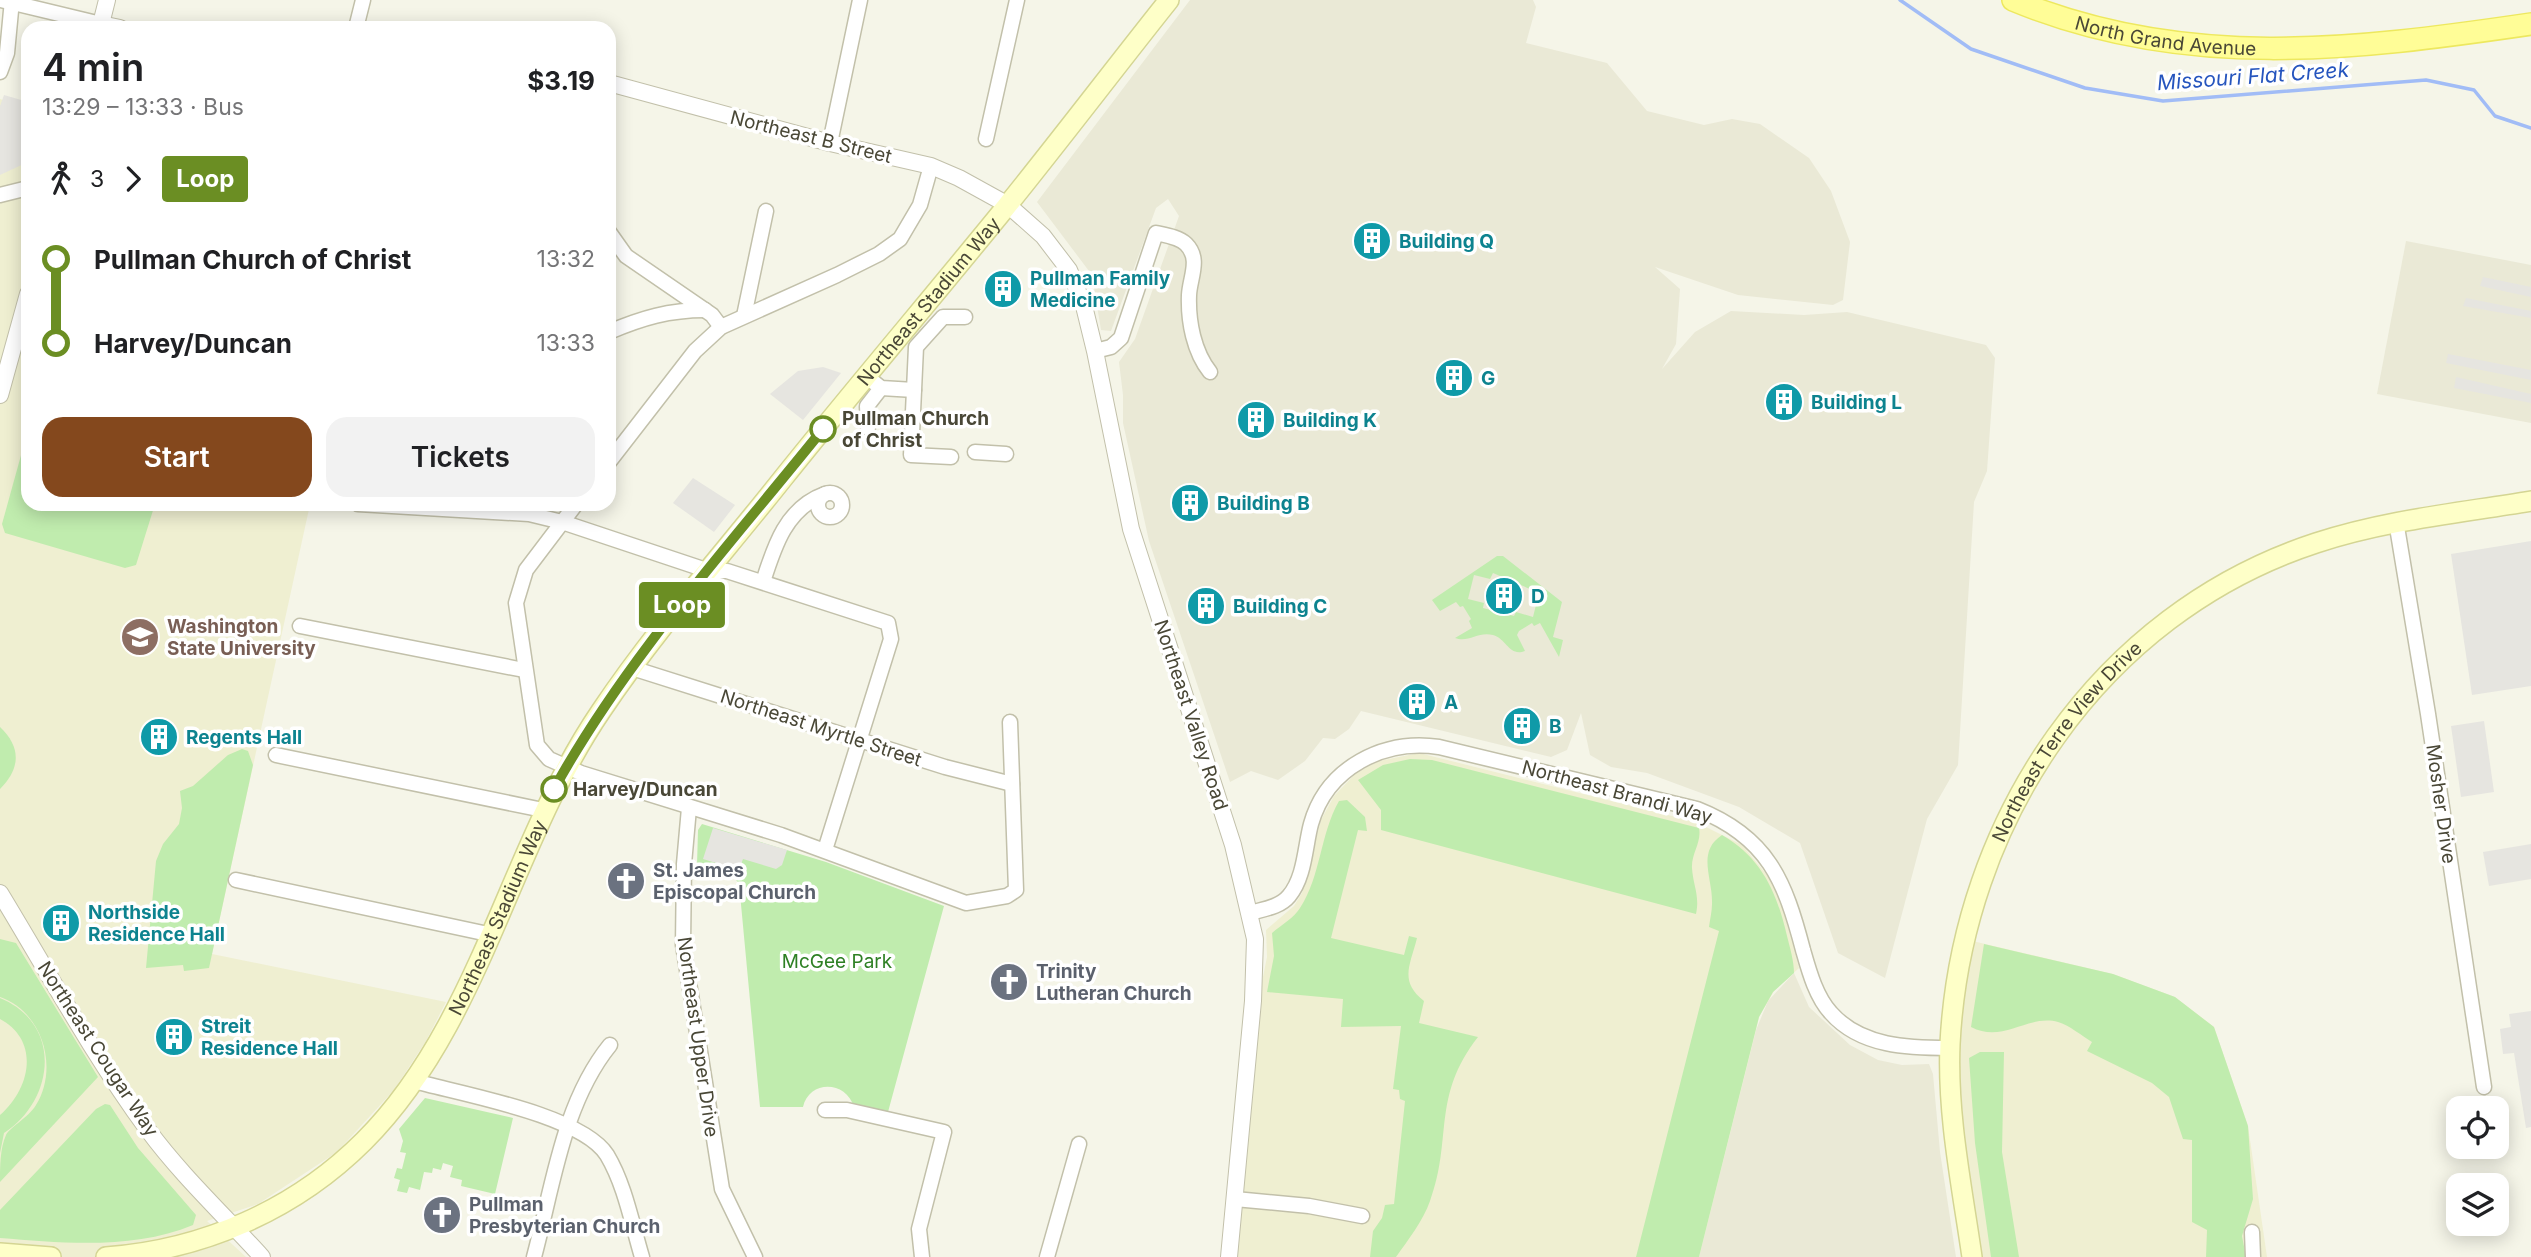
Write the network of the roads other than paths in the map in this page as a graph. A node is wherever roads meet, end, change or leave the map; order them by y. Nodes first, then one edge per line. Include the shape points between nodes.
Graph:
1 (107, 0) edge
2 (363, 0) edge
3 (860, 0) edge
4 (1017, 0) edge
5 (1169, 0) edge
6 (2013, 0) edge
7 (8, 1) edge
8 (82, 21) edge
9 (101, 21) edge
10 (358, 21) edge
11 (2531, 24) edge
12 (0, 72) edge
13 (616, 85) edge
14 (985, 139) dead end
15 (830, 143) junction
16 (931, 166) junction
17 (21, 190) edge
18 (0, 195) edge
19 (1007, 205) junction
20 (766, 211) dead end
21 (616, 242) edge
22 (705, 310) junction
23 (744, 316) junction
24 (965, 317) dead end
25 (21, 319) edge
26 (721, 327) junction
27 (616, 329) edge
28 (1094, 351) junction
29 (1210, 372) dead end
30 (873, 382) junction
31 (914, 390) junction
32 (0, 394) edge
33 (868, 428) dead end
34 (616, 452) edge
35 (975, 452) dead end
36 (1006, 454) dead end
37 (951, 457) dead end
38 (825, 494) dead end
39 (2531, 501) edge
40 (478, 511) edge
41 (571, 511) edge
42 (2396, 521) junction
43 (562, 522) junction
44 (709, 571) junction
45 (763, 582) junction
46 (300, 626) dead end
47 (632, 668) junction
48 (524, 670) junction
49 (1010, 722) dead end
50 (860, 739) junction
51 (276, 755) dead end
52 (566, 767) junction
53 (1012, 784) junction
54 (689, 808) junction
55 (543, 810) junction
56 (825, 850) junction
57 (236, 880) dead end
58 (0, 893) edge
59 (1250, 913) junction
60 (488, 934) junction
61 (610, 1045) dead end
62 (1950, 1048) junction
63 (414, 1081) junction
64 (2484, 1087) dead end
65 (825, 1110) dead end
66 (569, 1125) junction
67 (1079, 1144) dead end
68 (1236, 1199) junction
69 (1362, 1216) dead end
70 (233, 1228) junction
71 (2252, 1232) dead end
72 (0, 1253) edge
73 (51, 1257) edge
74 (106, 1257) edge
75 (262, 1257) edge
76 (534, 1257) edge
77 (642, 1257) edge
78 (755, 1257) edge
79 (922, 1257) edge
80 (1047, 1257) edge
81 (1229, 1257) edge
82 (1972, 1257) edge
83 (2253, 1257) edge

1 - 9 street
2 - 10 street
3 - 15 street
4 - 14 street
5 - 19 main road, Northeast Stadium Way
6 - 11 main road, North Grand Avenue via 2085,24 2171,42 2244,50 2386,44
7 - 8 street
7 - 12 street via 7,53
13 - 15 street, Northeast B Street
15 - 16 street, Northeast B Street
16 - 19 street, Northeast B Street
16 - 23 street via 915,217 891,246
17 - 18 street
19 - 28 street, Northeast Valley Road via 1043,236 1069,270 1084,306
19 - 30 main road, Northeast Stadium Way
20 - 23 street
21 - 22 street via 625,256
22 - 26 street
22 - 27 street via 674,310
23 - 26 street
24 - 31 street via 946,315 918,343
25 - 32 street
26 - 34 street via 695,351
28 - 29 street via 1111,347 1121,338 1156,233 1182,240 1192,253 1189,297 1195,350
28 - 59 street, Northeast Valley Road via 1131,529 1233,845
30 - 31 street
30 - 33 street
30 - 44 main road, Northeast Stadium Way
31 - 37 street via 911,455
35 - 36 street
38 - 45 street via 804,505 785,527
39 - 42 main road, Northeast Terre View Drive
40 - 43 street via 529,514
41 - 43 street
42 - 62 main road, Northeast Terre View Drive via 2314,544 2249,572 2187,608 2118,665 2077,708 2035,766 1988,860 1960,958
42 - 64 street, Mosher Drive
43 - 44 street
43 - 48 street via 520,584 516,603
44 - 45 street via 727,571
44 - 47 main road, Northeast Stadium Way
45 - 50 street via 883,620 891,628
46 - 48 street
47 - 50 street, Northeast Myrtle Street
47 - 52 main road, Northeast Stadium Way
48 - 52 street via 537,745 544,755
49 - 53 street
50 - 53 street, Northeast Myrtle Street
50 - 56 street
51 - 55 street
52 - 54 street
52 - 55 main road, Northeast Stadium Way
53 - 56 street via 1016,890 1007,896 966,903
54 - 56 street
54 - 78 street, Northeast Upper Drive via 683,945 722,1189
55 - 60 main road, Northeast Stadium Way
57 - 60 street
58 - 70 street, Northeast Cougar Way via 148,1130
59 - 62 street, Northeast Brandi Way via 1279,904 1291,893 1314,816 1339,776 1390,748 1439,747 1697,809 1736,828 1758,847 1781,880 1813,983 1830,1013 1879,1042
59 - 68 street, Northeast Valley Road via 1256,966
60 - 63 main road, Northeast Stadium Way via 454,1013
61 - 66 street via 598,1060
62 - 82 main road, Northeast Terre View Drive via 1952,1109
63 - 66 street
63 - 70 main road, Northeast Stadium Way via 341,1163 289,1200
65 - 79 street via 847,1110 944,1132 919,1229
66 - 76 street
66 - 77 street via 606,1154
67 - 80 street
68 - 69 street
68 - 81 street, Northeast Valley Road
70 - 74 main road, Northeast Stadium Way via 176,1247
70 - 75 street, Northeast Cougar Way
71 - 83 street
72 - 73 main road

